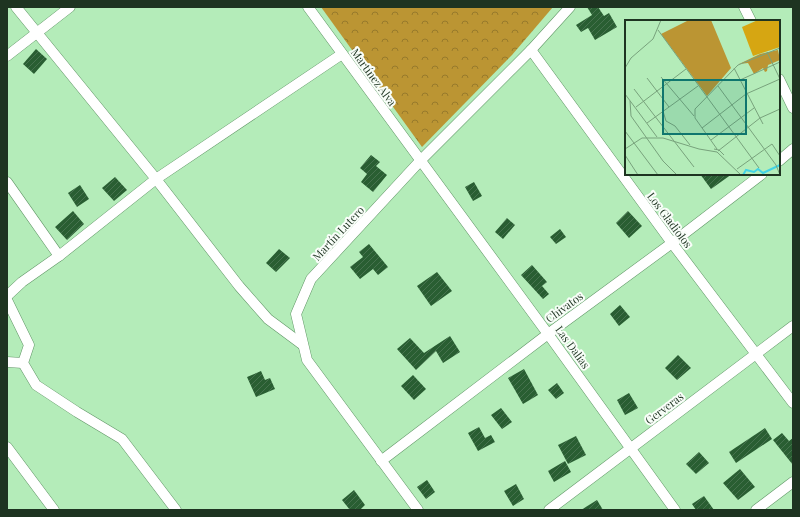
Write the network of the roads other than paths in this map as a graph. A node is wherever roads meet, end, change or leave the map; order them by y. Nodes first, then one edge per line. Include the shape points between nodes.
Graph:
1 (16, 7) edge
2 (70, 7) edge
3 (308, 7) edge
4 (570, 7) edge
5 (744, 7) edge
6 (750, 20) edge
7 (37, 33) junction
8 (531, 50) junction
9 (342, 54) junction
10 (7, 56) edge
11 (780, 81) edge
12 (793, 108) edge
13 (793, 149) edge
14 (780, 160) edge
15 (420, 161) junction
16 (761, 175) edge
17 (156, 179) junction
18 (7, 182) edge
19 (672, 243) junction
20 (59, 256) junction
21 (7, 296) edge
22 (7, 300) edge
23 (793, 326) edge
24 (548, 334) junction
25 (303, 345) junction
26 (756, 352) junction
27 (7, 362) edge
28 (23, 363) junction
29 (793, 403) edge
30 (7, 447) edge
31 (631, 448) junction
32 (381, 461) junction
33 (793, 482) edge
34 (54, 510) edge
35 (176, 510) edge
36 (418, 510) edge
37 (549, 510) edge
38 (675, 510) edge
39 (756, 510) edge

1 - 7 street
2 - 7 street
3 - 9 street, Martínez Alva
4 - 8 street, Martín Lutero
5 - 6 street
7 - 10 street
7 - 17 street
8 - 15 street, Martín Lutero
8 - 19 street, Los Gladiolos
9 - 15 street, Martínez Alva
9 - 17 street
11 - 12 street
13 - 14 street
15 - 24 street, Las Dalias
15 - 25 street, Martín Lutero via 311,279 296,314
16 - 19 street, Chivatos
17 - 20 street
17 - 25 street via 239,286 268,319
18 - 20 street
19 - 24 street, Chivatos
19 - 26 street, Los Gladiolos
20 - 21 street
22 - 28 street via 29,345
23 - 26 street, Gerveras
24 - 31 street, Las Dalias
24 - 32 street, Chivatos
25 - 32 street, Martín Lutero via 307,360
26 - 29 street, Los Gladiolos
26 - 31 street, Gerveras
27 - 28 street
28 - 35 street via 36,386 122,439
30 - 34 street
31 - 37 street, Gerveras
31 - 38 street, Las Dalias
32 - 36 street, Martín Lutero
33 - 39 street

